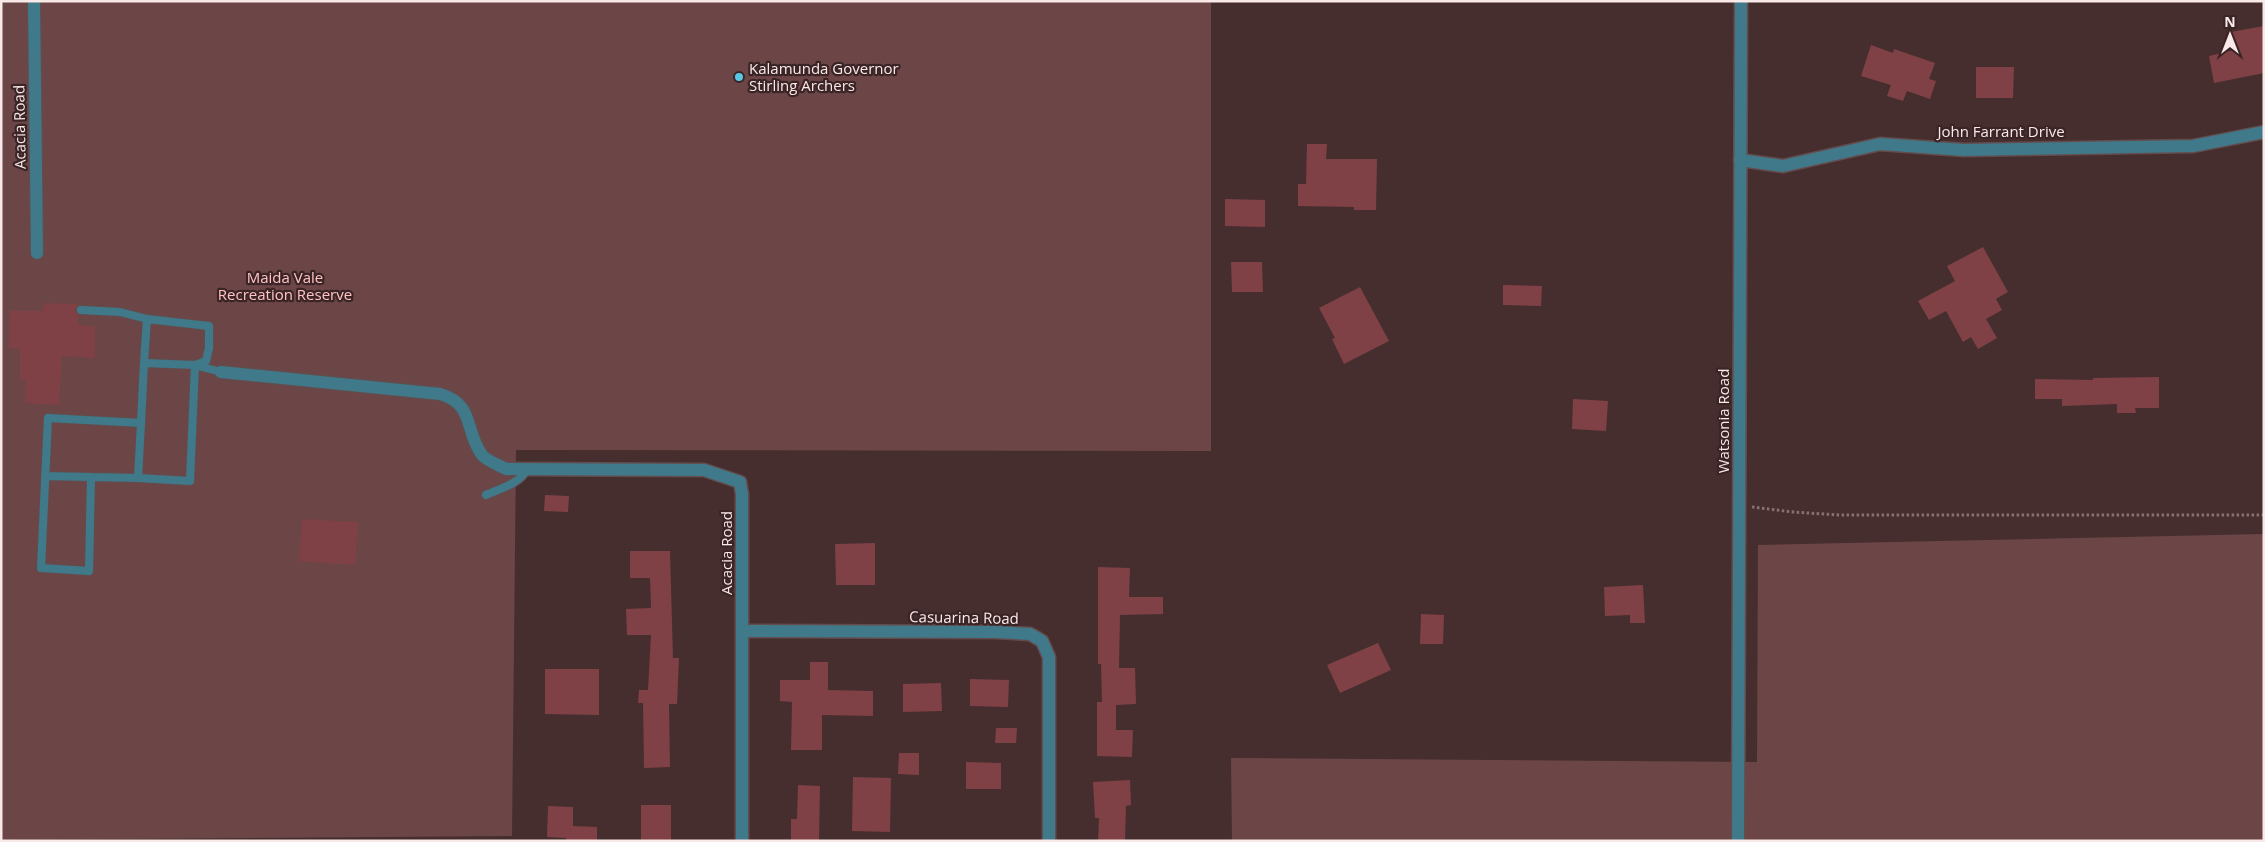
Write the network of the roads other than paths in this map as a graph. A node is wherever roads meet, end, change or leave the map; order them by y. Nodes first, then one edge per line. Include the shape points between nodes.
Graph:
1 (34, 1) edge
2 (1741, 1) edge
3 (2264, 132) edge
4 (1740, 160) junction
5 (37, 252) dead end
6 (81, 310) dead end
7 (147, 318) junction
8 (144, 363) junction
9 (195, 365) junction
10 (221, 372) joint
11 (141, 423) junction
12 (526, 469) junction
13 (46, 476) junction
14 (92, 477) junction
15 (138, 478) junction
16 (486, 495) dead end
17 (742, 631) junction
18 (742, 841) edge
19 (1049, 841) edge
20 (1738, 841) edge

1 - 5 street, Acacia Road
2 - 4 street, Watsonia Road
3 - 4 street, John Farrant Drive via 2192,146 1964,150 1880,144 1783,166
4 - 20 street, Watsonia Road
6 - 7 lane via 120,312
7 - 8 lane
7 - 9 lane via 209,326 206,361
8 - 9 lane
8 - 11 lane
9 - 10 lane
9 - 15 lane via 190,481
10 - 12 street via 454,398 463,407 483,456 506,469
11 - 13 lane via 48,418
11 - 15 lane
12 - 16 lane via 525,475 519,479
12 - 17 street, Acacia Road via 704,470 740,482
13 - 14 lane
13 - 14 lane via 41,568 89,571
14 - 15 lane
17 - 18 street, Acacia Road
17 - 19 street, Casuarina Road via 996,632 1030,634 1042,641 1049,657

